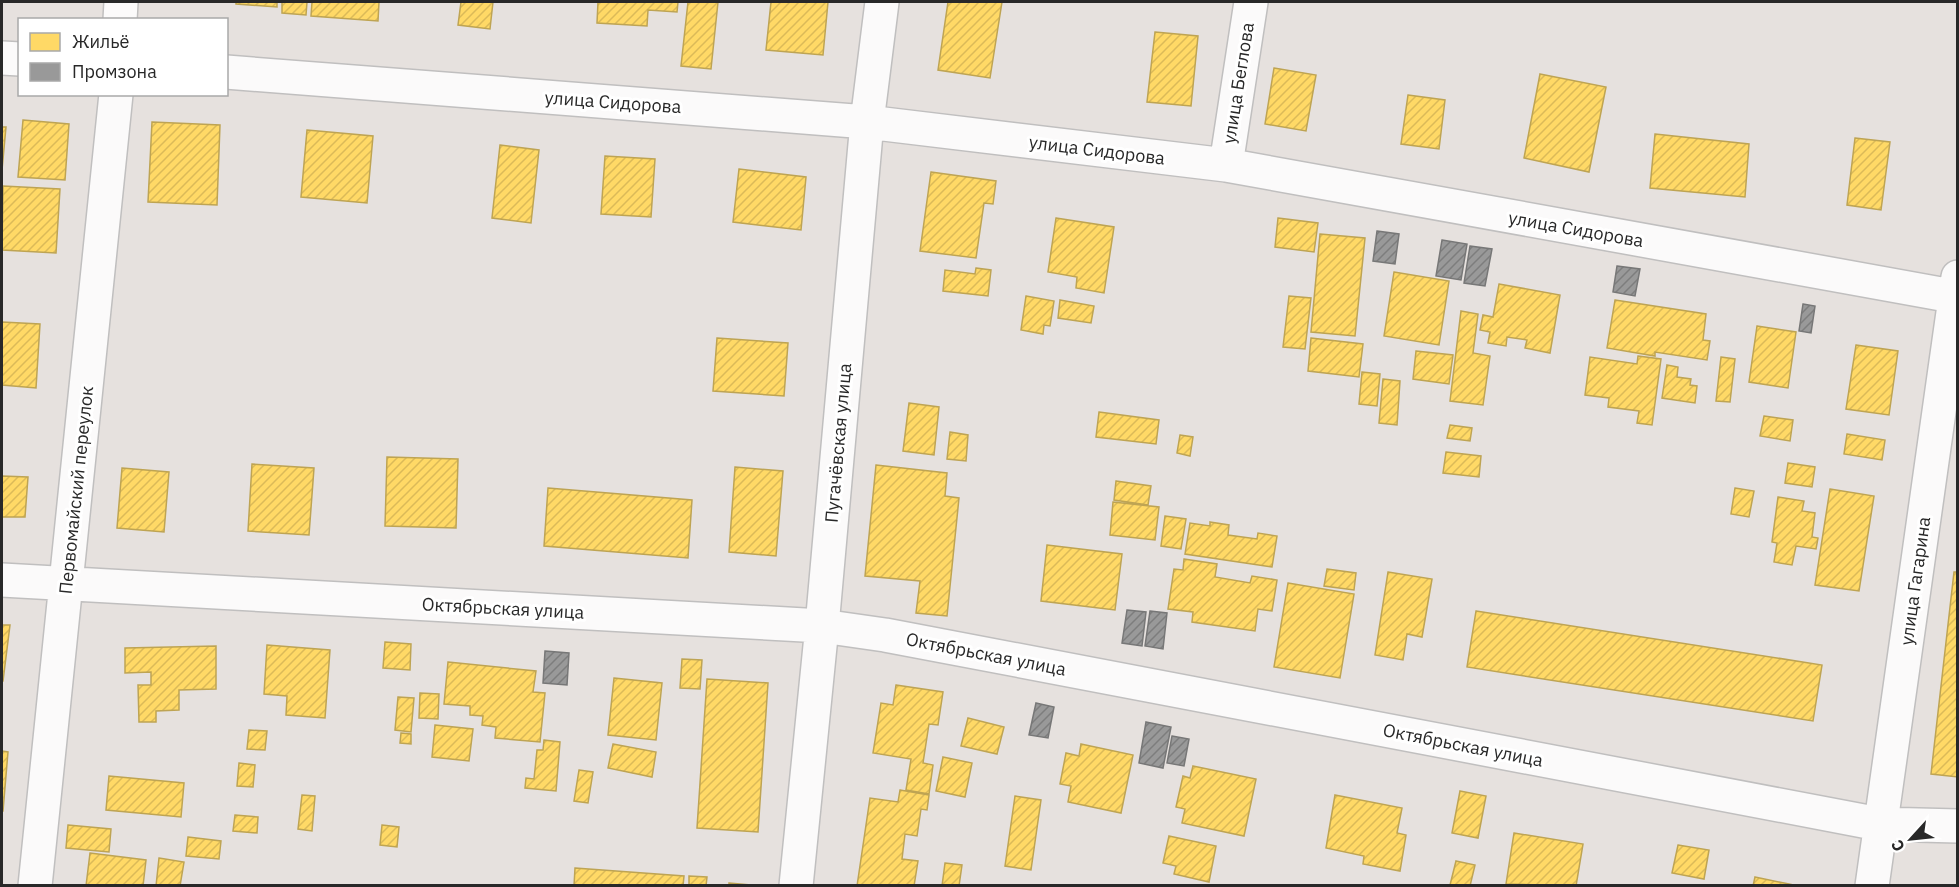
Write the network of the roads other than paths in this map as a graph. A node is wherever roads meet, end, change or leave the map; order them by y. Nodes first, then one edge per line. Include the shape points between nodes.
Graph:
1 (121, 2) edge
2 (882, 2) edge
3 (1251, 2) edge
4 (120, 18) edge
5 (2, 58) edge
6 (18, 59) edge
7 (228, 72) edge
8 (116, 96) edge
9 (867, 122) junction
10 (1226, 165) junction
11 (1956, 291) edge
12 (2, 580) edge
13 (66, 584) junction
14 (822, 626) junction
15 (1880, 824) junction
16 (1958, 826) edge
17 (35, 885) edge
18 (796, 885) edge
19 (1872, 885) edge

1 - 4 street
2 - 9 street, Пугачёвская улица
3 - 10 street, улица Беглова
5 - 6 street
7 - 9 street, улица Сидорова
8 - 13 street, Первомайский переулок
9 - 10 street, улица Сидорова
9 - 14 street, Пугачёвская улица
10 - 11 street, улица Сидорова
11 - 15 street, улица Гагарина
12 - 13 street, Октябрьская улица
13 - 14 street, Октябрьская улица
13 - 17 street, Первомайский переулок
14 - 15 street, Октябрьская улица
14 - 18 street, Пугачёвская улица
15 - 16 street, Октябрьская улица
15 - 19 street, улица Гагарина

